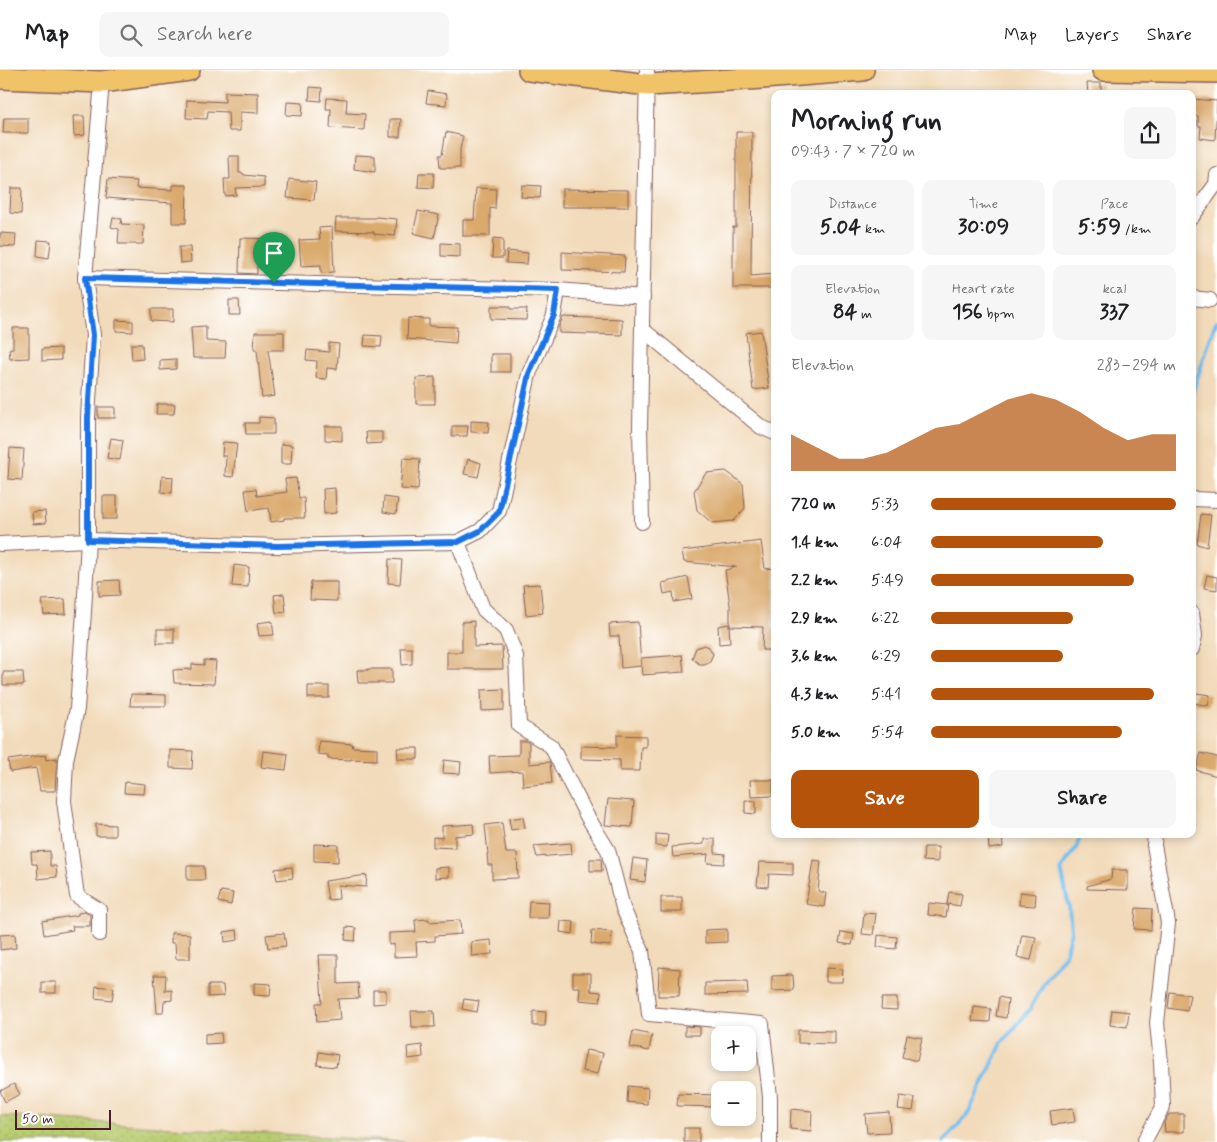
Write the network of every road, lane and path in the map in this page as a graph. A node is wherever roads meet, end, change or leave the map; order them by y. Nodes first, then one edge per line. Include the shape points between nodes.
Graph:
1 (189, 70) edge
2 (529, 70) edge
3 (863, 70) edge
4 (1103, 70) edge
5 (1208, 71) edge
6 (647, 77) edge
7 (0, 78) edge
8 (102, 82) junction
9 (1217, 175) edge
10 (1196, 212) edge
11 (85, 278) junction
12 (558, 290) junction
13 (643, 297) junction
14 (1196, 298) edge
15 (1210, 300) dead end
16 (642, 329) junction
17 (771, 431) edge
18 (1217, 500) edge
19 (1196, 502) edge
20 (642, 522) dead end
21 (88, 540) junction
22 (458, 542) junction
23 (0, 544) edge
24 (1155, 838) edge
25 (99, 934) dead end
26 (770, 1142) edge
27 (1144, 1142) edge

1 - 8 main road
2 - 6 main road
3 - 6 main road via 764,78
4 - 5 main road
6 - 13 street
7 - 8 main road
8 - 11 street
9 - 10 street via 1216,184
11 - 12 street
11 - 21 street via 93,335 88,417
12 - 13 street
12 - 22 street via 554,315 529,374 499,512 480,531
13 - 16 street
14 - 15 street
16 - 17 street via 761,427
16 - 20 street
18 - 19 street
21 - 22 street via 277,546
21 - 23 street
21 - 25 street via 76,709 66,760 64,800 78,896 99,910
22 - 26 street via 483,609 506,630 516,656 519,726 551,746 608,850 623,908 642,951 649,1014 762,1024 770,1097
24 - 27 street via 1168,923 1157,1023 1163,1106

